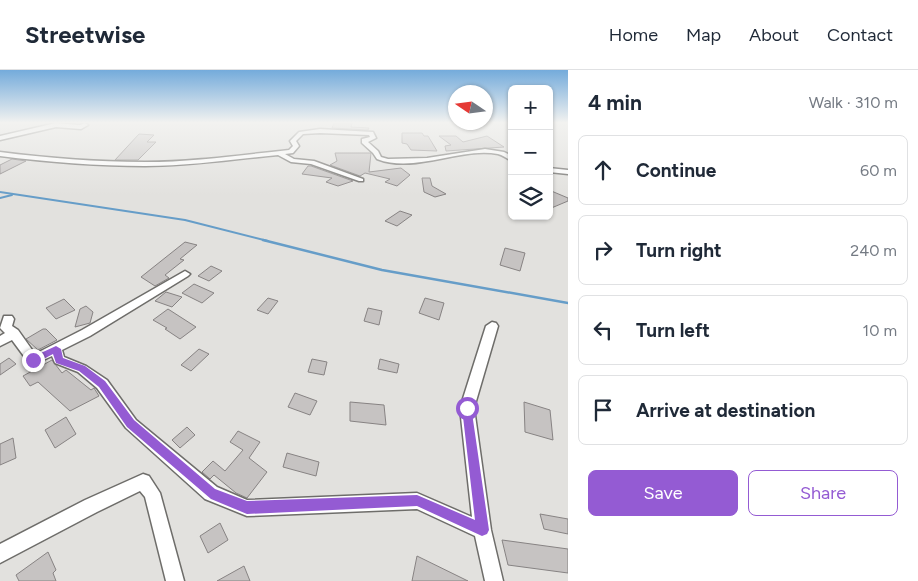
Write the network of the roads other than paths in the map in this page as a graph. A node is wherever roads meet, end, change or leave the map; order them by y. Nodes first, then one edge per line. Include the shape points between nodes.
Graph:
1 (295, 147) edge
2 (370, 147) edge
3 (0, 154) edge
4 (280, 154) junction
5 (508, 156) edge
6 (553, 170) edge
7 (568, 172) edge
8 (360, 180) dead end
9 (185, 274) dead end
10 (8, 319) dead end
11 (492, 326) dead end
12 (14, 333) junction
13 (0, 342) edge
14 (56, 349) junction
15 (482, 530) junction
16 (0, 554) edge
17 (174, 581) edge
18 (494, 581) edge

1 - 4 street via 291,152
2 - 5 street via 382,160 427,160 485,150
3 - 4 street via 144,164
4 - 8 street via 293,161 312,162
6 - 7 street
9 - 14 street
10 - 12 street via 6,328
11 - 15 street via 467,408
12 - 13 street
12 - 14 street via 33,360
14 - 15 street via 59,360 82,368 102,384 131,424 211,493 247,508 417,500
15 - 18 street
16 - 17 street via 143,482 152,493

